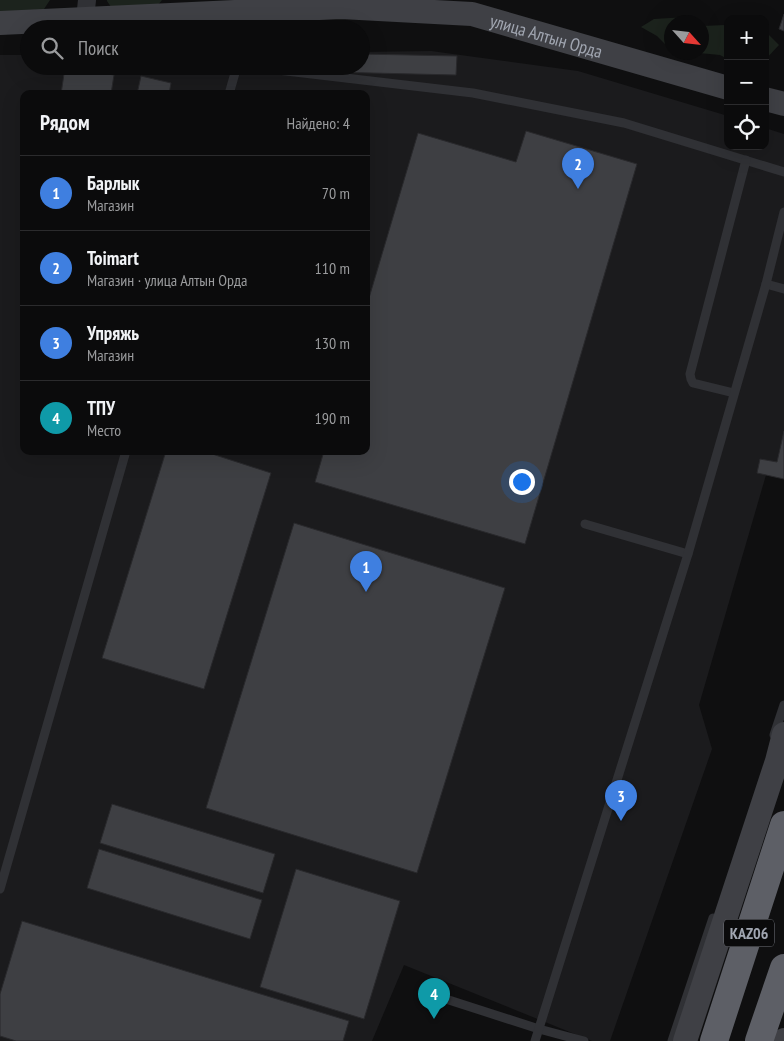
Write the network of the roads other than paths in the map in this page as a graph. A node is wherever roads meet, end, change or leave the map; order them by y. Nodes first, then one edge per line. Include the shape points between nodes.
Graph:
1 (86, 10) edge
2 (241, 13) edge
3 (0, 23) edge
4 (234, 75) edge
5 (323, 75) edge
6 (724, 87) edge
7 (230, 90) edge
8 (769, 100) edge
9 (784, 104) edge
10 (746, 160) junction
11 (784, 172) edge
12 (784, 212) edge
13 (766, 284) junction
14 (784, 288) edge
15 (734, 393) junction
16 (125, 455) edge
17 (585, 524) dead end
18 (688, 554) junction
19 (784, 704) edge
20 (778, 738) edge
21 (784, 825) edge
22 (0, 889) edge
23 (716, 909) dead end
24 (784, 968) edge
25 (424, 992) dead end
26 (539, 1029) junction
27 (535, 1041) edge
28 (584, 1041) edge
29 (672, 1041) edge
30 (685, 1041) edge
31 (714, 1041) edge
32 (759, 1041) edge

1 - 2 main road, улица Алтын Орда
1 - 3 main road, улица Алтын Орда
2 - 6 main road, улица Алтын Орда via 341,7 472,14
4 - 7 lane
5 - 10 lane via 473,92 624,123
8 - 9 main road
10 - 11 lane
10 - 15 lane via 690,374 693,383
12 - 13 lane
13 - 14 lane
13 - 15 lane
15 - 18 lane
16 - 22 lane
17 - 18 lane
18 - 26 lane
19 - 20 lane
20 - 30 main road via 777,761
21 - 31 highway, KАZ06
23 - 29 lane
24 - 32 highway, KАZ06
25 - 26 lane
26 - 27 lane
26 - 28 lane

